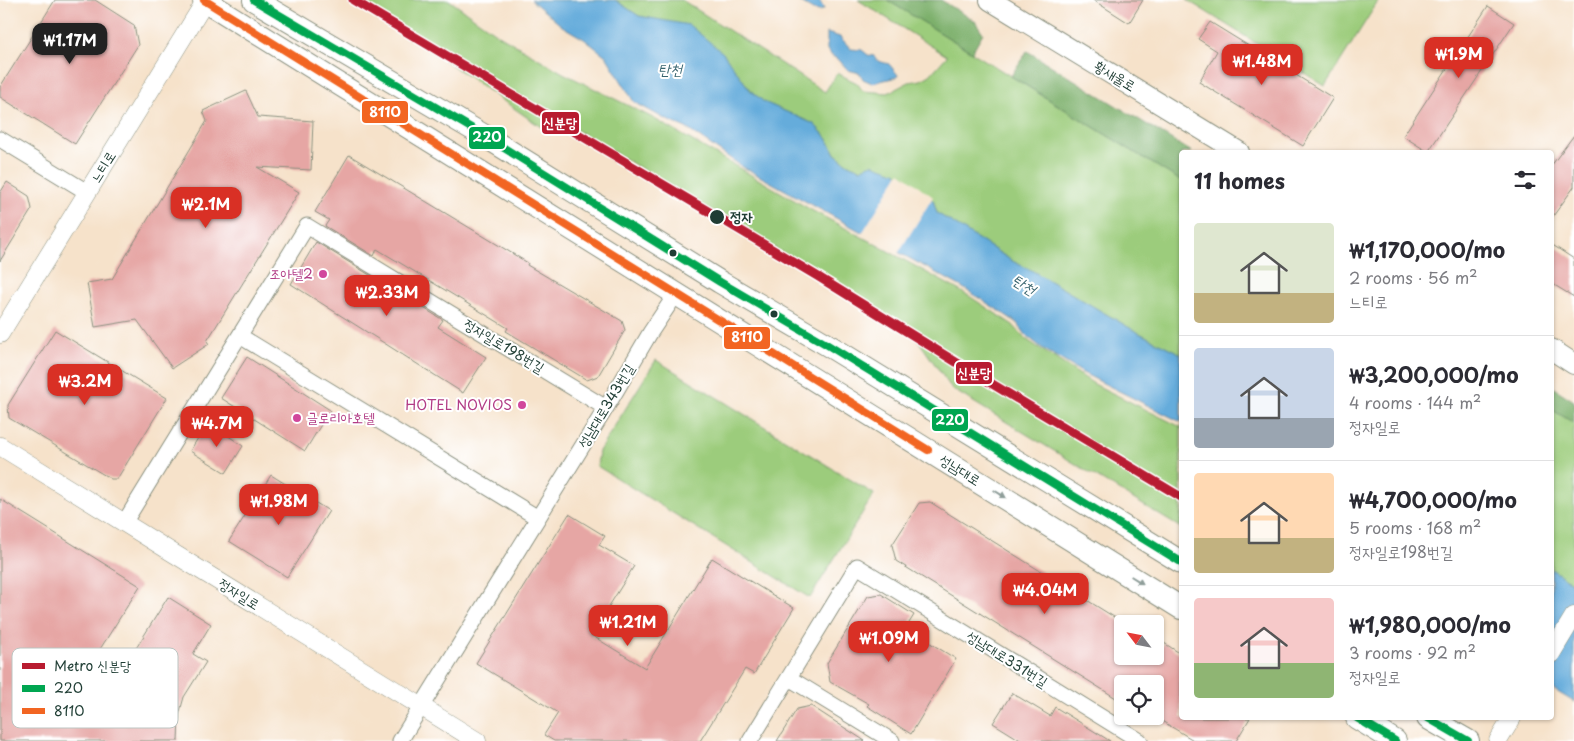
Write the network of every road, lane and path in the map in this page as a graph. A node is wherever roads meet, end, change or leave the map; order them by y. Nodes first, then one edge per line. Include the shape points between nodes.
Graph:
1 (205, 0) edge
2 (254, 0) edge
3 (990, 0) edge
4 (0, 139) edge
5 (1236, 150) edge
6 (87, 192) junction
7 (676, 294) junction
8 (0, 334) edge
9 (240, 336) junction
10 (1554, 352) edge
11 (1574, 364) edge
12 (606, 408) junction
13 (0, 446) edge
14 (538, 518) junction
15 (124, 523) junction
16 (1179, 561) edge
17 (1179, 607) edge
18 (1574, 616) edge
19 (1554, 649) edge
20 (789, 678) junction
21 (421, 707) junction
22 (1361, 720) edge
23 (1431, 720) edge
24 (1511, 720) edge
25 (400, 741) edge
26 (477, 741) edge
27 (750, 741) edge
28 (892, 741) edge
29 (1140, 741) edge
30 (1395, 741) edge
31 (1468, 741) edge
32 (1498, 741) edge

1 - 6 street, 느티로
1 - 7 main road, 성남대로
2 - 16 main road via 488,138
3 - 5 main road, 황새울로
4 - 6 street
6 - 8 street, 느티로
7 - 12 street, 성남대로343번길
7 -> 17 main road, 성남대로
9 - 12 street, 정자일로198번길 via 307,226
9 - 14 street
9 - 15 street, 정자일로198번길
10 - 11 main road
12 - 14 street, 성남대로343번길
13 - 15 street, 정자일로
14 - 21 street, 성남대로343번길
15 - 21 street, 정자일로
18 - 19 street
20 - 27 street, 성남대로331번길
20 - 28 street
20 - 29 street, 성남대로331번길 via 857,566
21 - 25 street, 성남대로343번길
21 - 26 street, 정자일로
22 - 30 main road
23 - 31 main road
24 - 32 street

